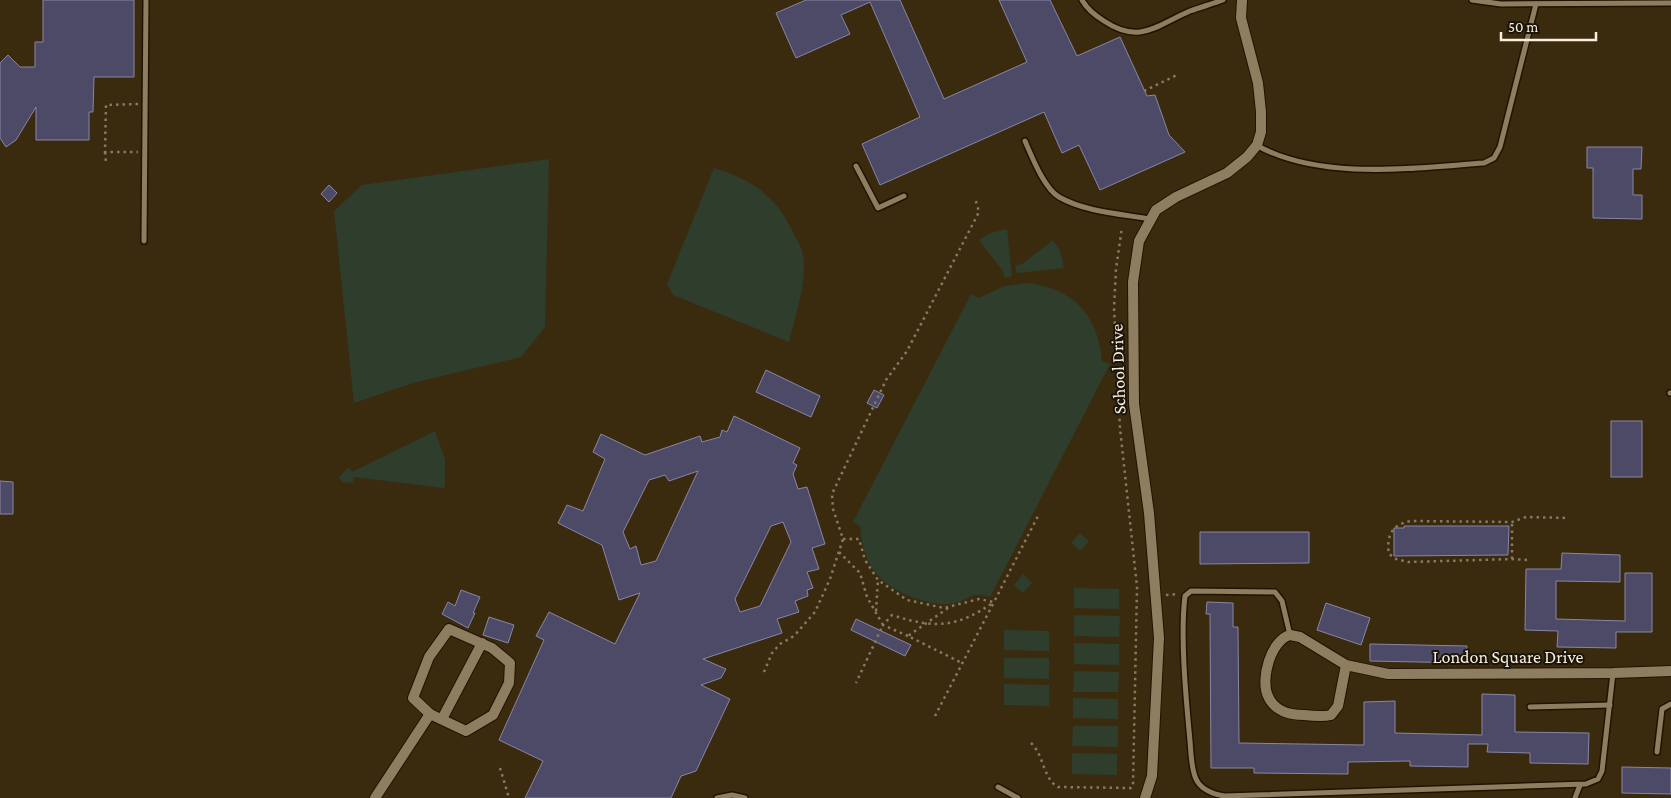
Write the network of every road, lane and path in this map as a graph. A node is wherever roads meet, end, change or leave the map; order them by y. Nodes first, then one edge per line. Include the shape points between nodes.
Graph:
1 (146, 0) edge
2 (1082, 0) edge
3 (1223, 0) edge
4 (1242, 0) edge
5 (1472, 0) edge
6 (1671, 3) edge
7 (1536, 4) junction
8 (1180, 74) dead end
9 (1144, 91) dead end
10 (145, 104) junction
11 (1026, 141) dead end
12 (1256, 145) junction
13 (106, 152) junction
14 (144, 152) junction
15 (106, 163) dead end
16 (856, 166) dead end
17 (904, 196) dead end
18 (975, 198) dead end
19 (1151, 219) junction
20 (1122, 227) dead end
21 (144, 241) dead end
22 (1039, 514) dead end
23 (1568, 518) dead end
24 (1512, 522) junction
25 (843, 539) junction
26 (839, 552) junction
27 (1512, 559) junction
28 (1528, 560) dead end
29 (878, 580) junction
30 (994, 602) junction
31 (949, 607) junction
32 (876, 612) junction
33 (926, 624) junction
34 (883, 625) junction
35 (1290, 635) junction
36 (908, 636) junction
37 (482, 643) junction
38 (962, 663) junction
39 (1346, 665) junction
40 (1671, 671) edge
41 (764, 672) dead end
42 (1614, 673) junction
43 (856, 683) dead end
44 (1671, 704) edge
45 (1610, 705) junction
46 (1530, 707) dead end
47 (430, 714) junction
48 (935, 716) dead end
49 (442, 719) junction
50 (1031, 744) dead end
51 (1657, 752) dead end
52 (500, 768) dead end
53 (1580, 785) junction
54 (998, 787) dead end
55 (1208, 791) junction
56 (375, 798) edge
57 (509, 798) edge
58 (717, 798) edge
59 (745, 798) edge
60 (1018, 798) edge
61 (1145, 798) edge
62 (1208, 798) edge
63 (1575, 798) edge

1 - 10 lane
2 - 3 lane via 1113,27 1142,33
4 - 12 street via 1241,18 1258,83 1261,132
5 - 7 lane
6 - 7 lane
7 - 12 lane via 1500,147 1494,158 1484,163 1381,171 1305,164 1275,156
8 - 9 path
10 - 13 path via 106,105
10 - 14 lane
11 - 19 lane via 1038,170 1058,196 1079,205
12 - 19 street, School Drive via 1248,157 1227,173 1176,197 1156,210
13 - 14 path
13 - 15 path
14 - 21 lane
16 - 17 lane via 878,208
18 - 25 path via 979,212 907,352 886,380 832,494 833,509
19 - 61 street, School Drive via 1139,241 1132,317 1134,404 1149,513 1159,638 1152,776
20 - 50 path via 1114,308 1120,428 1137,587 1133,786 1058,788
22 - 30 path
23 - 24 path via 1526,517
24 - 27 path
24 - 27 path via 1402,522 1392,528 1388,546 1389,554 1408,562
25 - 26 path
25 - 29 path via 859,539 865,560
26 - 32 path via 860,573 866,597
26 - 41 path via 815,612 794,636 772,653
27 - 28 path
29 - 31 path via 907,600
29 - 32 path
30 - 31 path via 979,599
30 - 33 path via 956,623
30 - 38 path
31 - 33 path
32 - 34 path
33 - 34 path via 892,615
33 - 36 path
34 - 36 path
34 - 43 path
35 - 39 street, London Square Drive via 1300,637
35 - 39 street via 1278,644 1267,674 1268,696 1279,709 1297,715 1331,715 1338,706
35 - 55 lane via 1282,601 1275,592 1186,593 1185,650 1191,751 1196,778
36 - 38 path
37 - 47 street via 450,629 429,657 413,698
37 - 49 street
37 - 49 street via 510,663 509,683 493,715 466,731
38 - 48 path
39 - 42 street, London Square Drive via 1388,674
40 - 42 street, London Square Drive
42 - 45 lane
44 - 51 lane via 1662,709
45 - 46 lane
45 - 53 lane via 1602,771 1598,779
47 - 49 street
47 - 56 street
52 - 57 path
53 - 55 lane via 1224,796
53 - 63 lane
54 - 60 lane
55 - 62 lane
58 - 59 lane via 732,795

